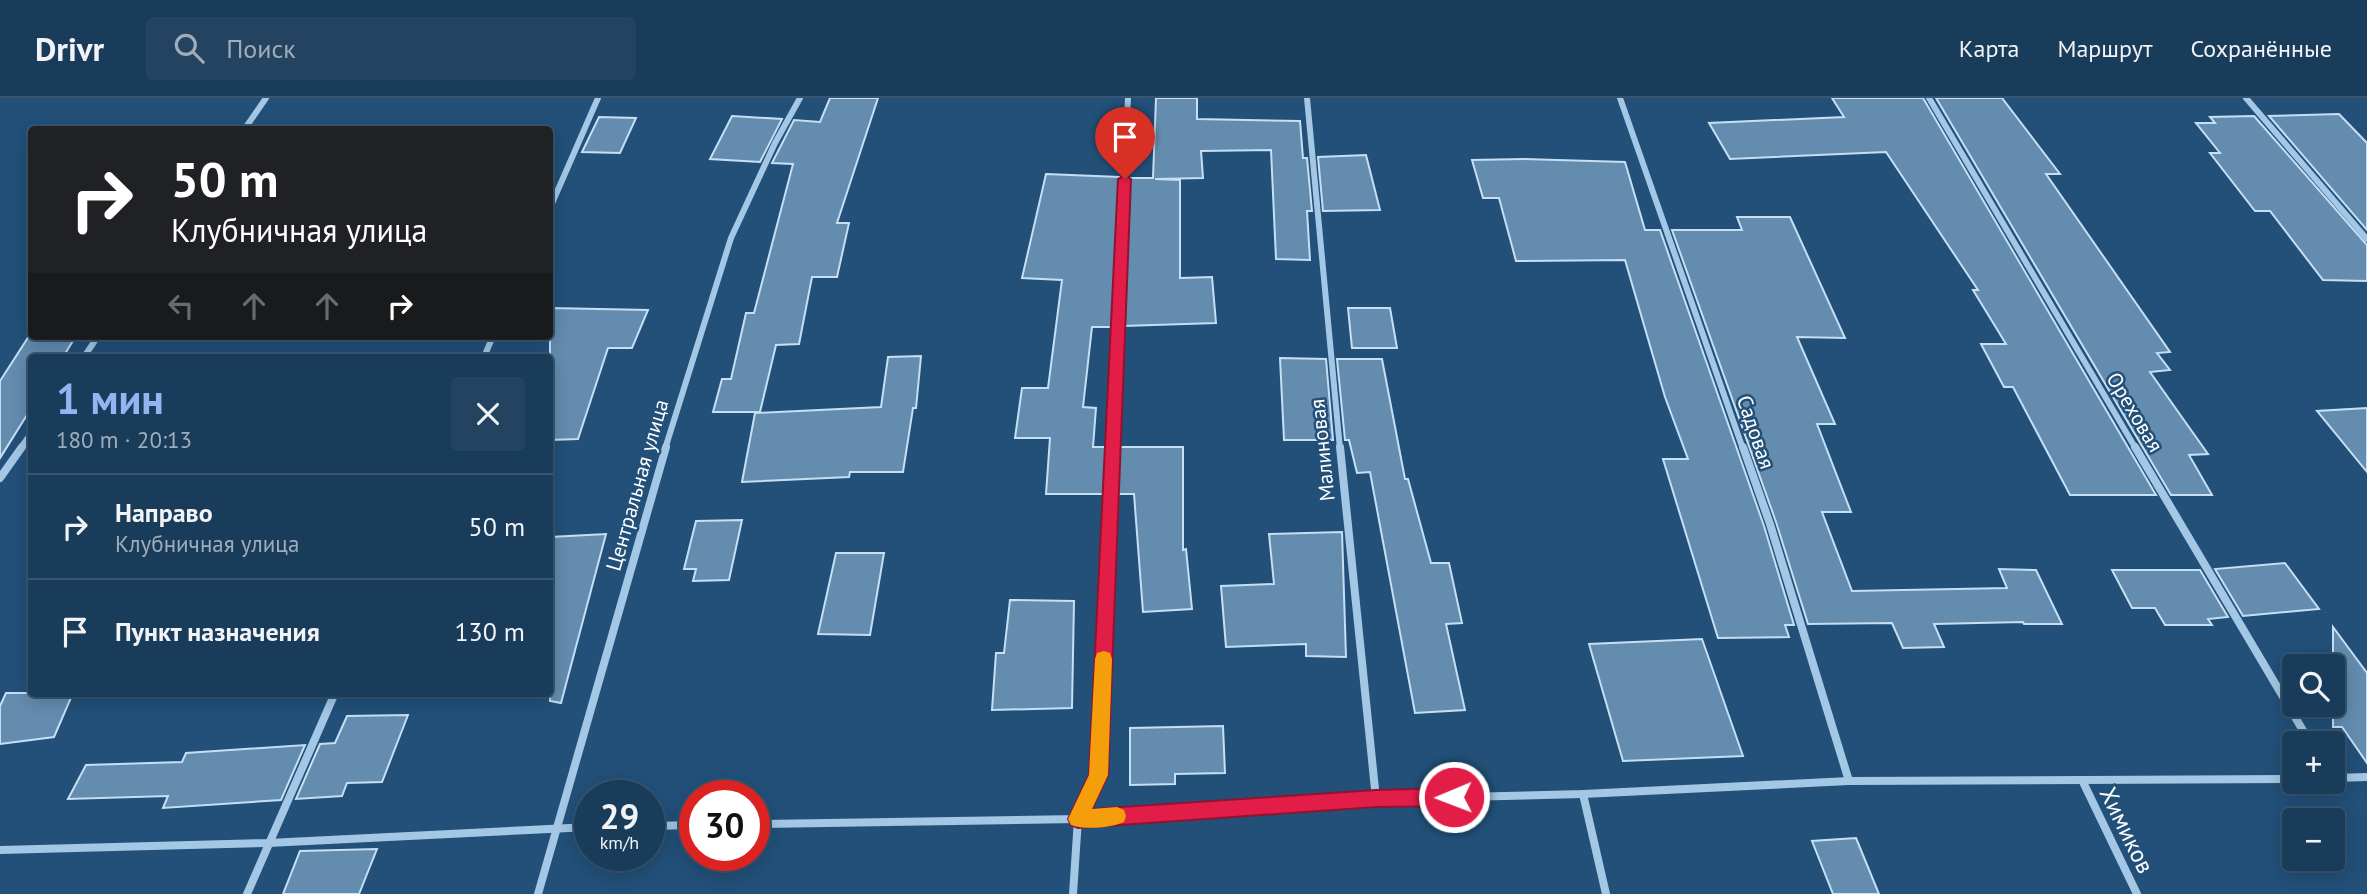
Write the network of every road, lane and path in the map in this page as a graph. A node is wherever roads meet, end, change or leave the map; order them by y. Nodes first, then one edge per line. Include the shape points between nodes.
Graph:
1 (266, 98) edge
2 (598, 98) edge
3 (800, 98) edge
4 (1128, 98) edge
5 (1307, 98) edge
6 (1620, 98) edge
7 (1930, 98) edge
8 (2246, 98) edge
9 (247, 126) edge
10 (553, 201) edge
11 (2367, 239) edge
12 (28, 438) edge
13 (0, 478) edge
14 (333, 697) edge
15 (2303, 731) edge
16 (2367, 777) edge
17 (2345, 778) edge
18 (2282, 779) edge
19 (1849, 781) junction
20 (2083, 782) junction
21 (1583, 794) junction
22 (1376, 799) junction
23 (1078, 819) junction
24 (770, 824) edge
25 (558, 828) junction
26 (574, 828) edge
27 (268, 843) junction
28 (0, 850) edge
29 (247, 894) edge
30 (538, 894) edge
31 (1073, 894) edge
32 (1606, 894) edge
33 (2137, 894) edge

1 - 9 street
2 - 10 street
3 - 25 street, Центральная улица via 731,238 658,471
4 - 23 street via 1098,775
5 - 22 street, Малиновая
6 - 19 street, Садовая via 1770,524
7 - 15 street, Ореховая
8 - 11 street
12 - 13 street
14 - 27 street
16 - 17 street
18 - 20 street
19 - 20 street
19 - 21 street
20 - 33 street, Химиков
21 - 22 street
21 - 32 street
22 - 23 street
23 - 24 street
23 - 31 street
25 - 26 street
25 - 27 street
25 - 30 street, Центральная улица
27 - 28 street
27 - 29 street

